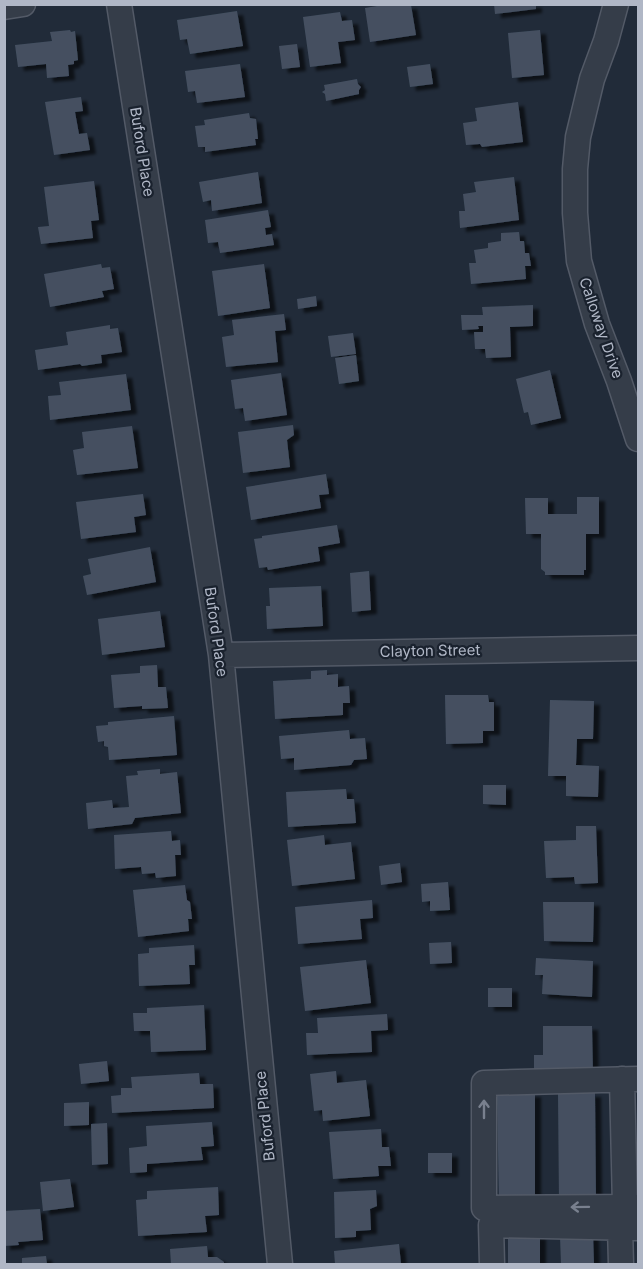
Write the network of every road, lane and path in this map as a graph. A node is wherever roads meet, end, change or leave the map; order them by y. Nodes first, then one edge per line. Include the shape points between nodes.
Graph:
1 (23, 4) edge
2 (119, 4) edge
3 (616, 4) edge
4 (4, 7) edge
5 (639, 439) edge
6 (639, 648) edge
7 (221, 655) junction
8 (630, 1079) edge
9 (631, 1217) edge
10 (280, 1264) edge
11 (492, 1264) edge
12 (621, 1264) edge

1 - 4 street
2 - 7 street, Buford Place
3 - 5 street, Calloway Drive via 578,137 575,213 579,261 597,324
6 - 7 street, Clayton Street
7 - 10 street, Buford Place
8 - 9 street
9 -> 8 street via 484,1208 484,1083
9 - 11 street via 491,1225
9 - 12 street

